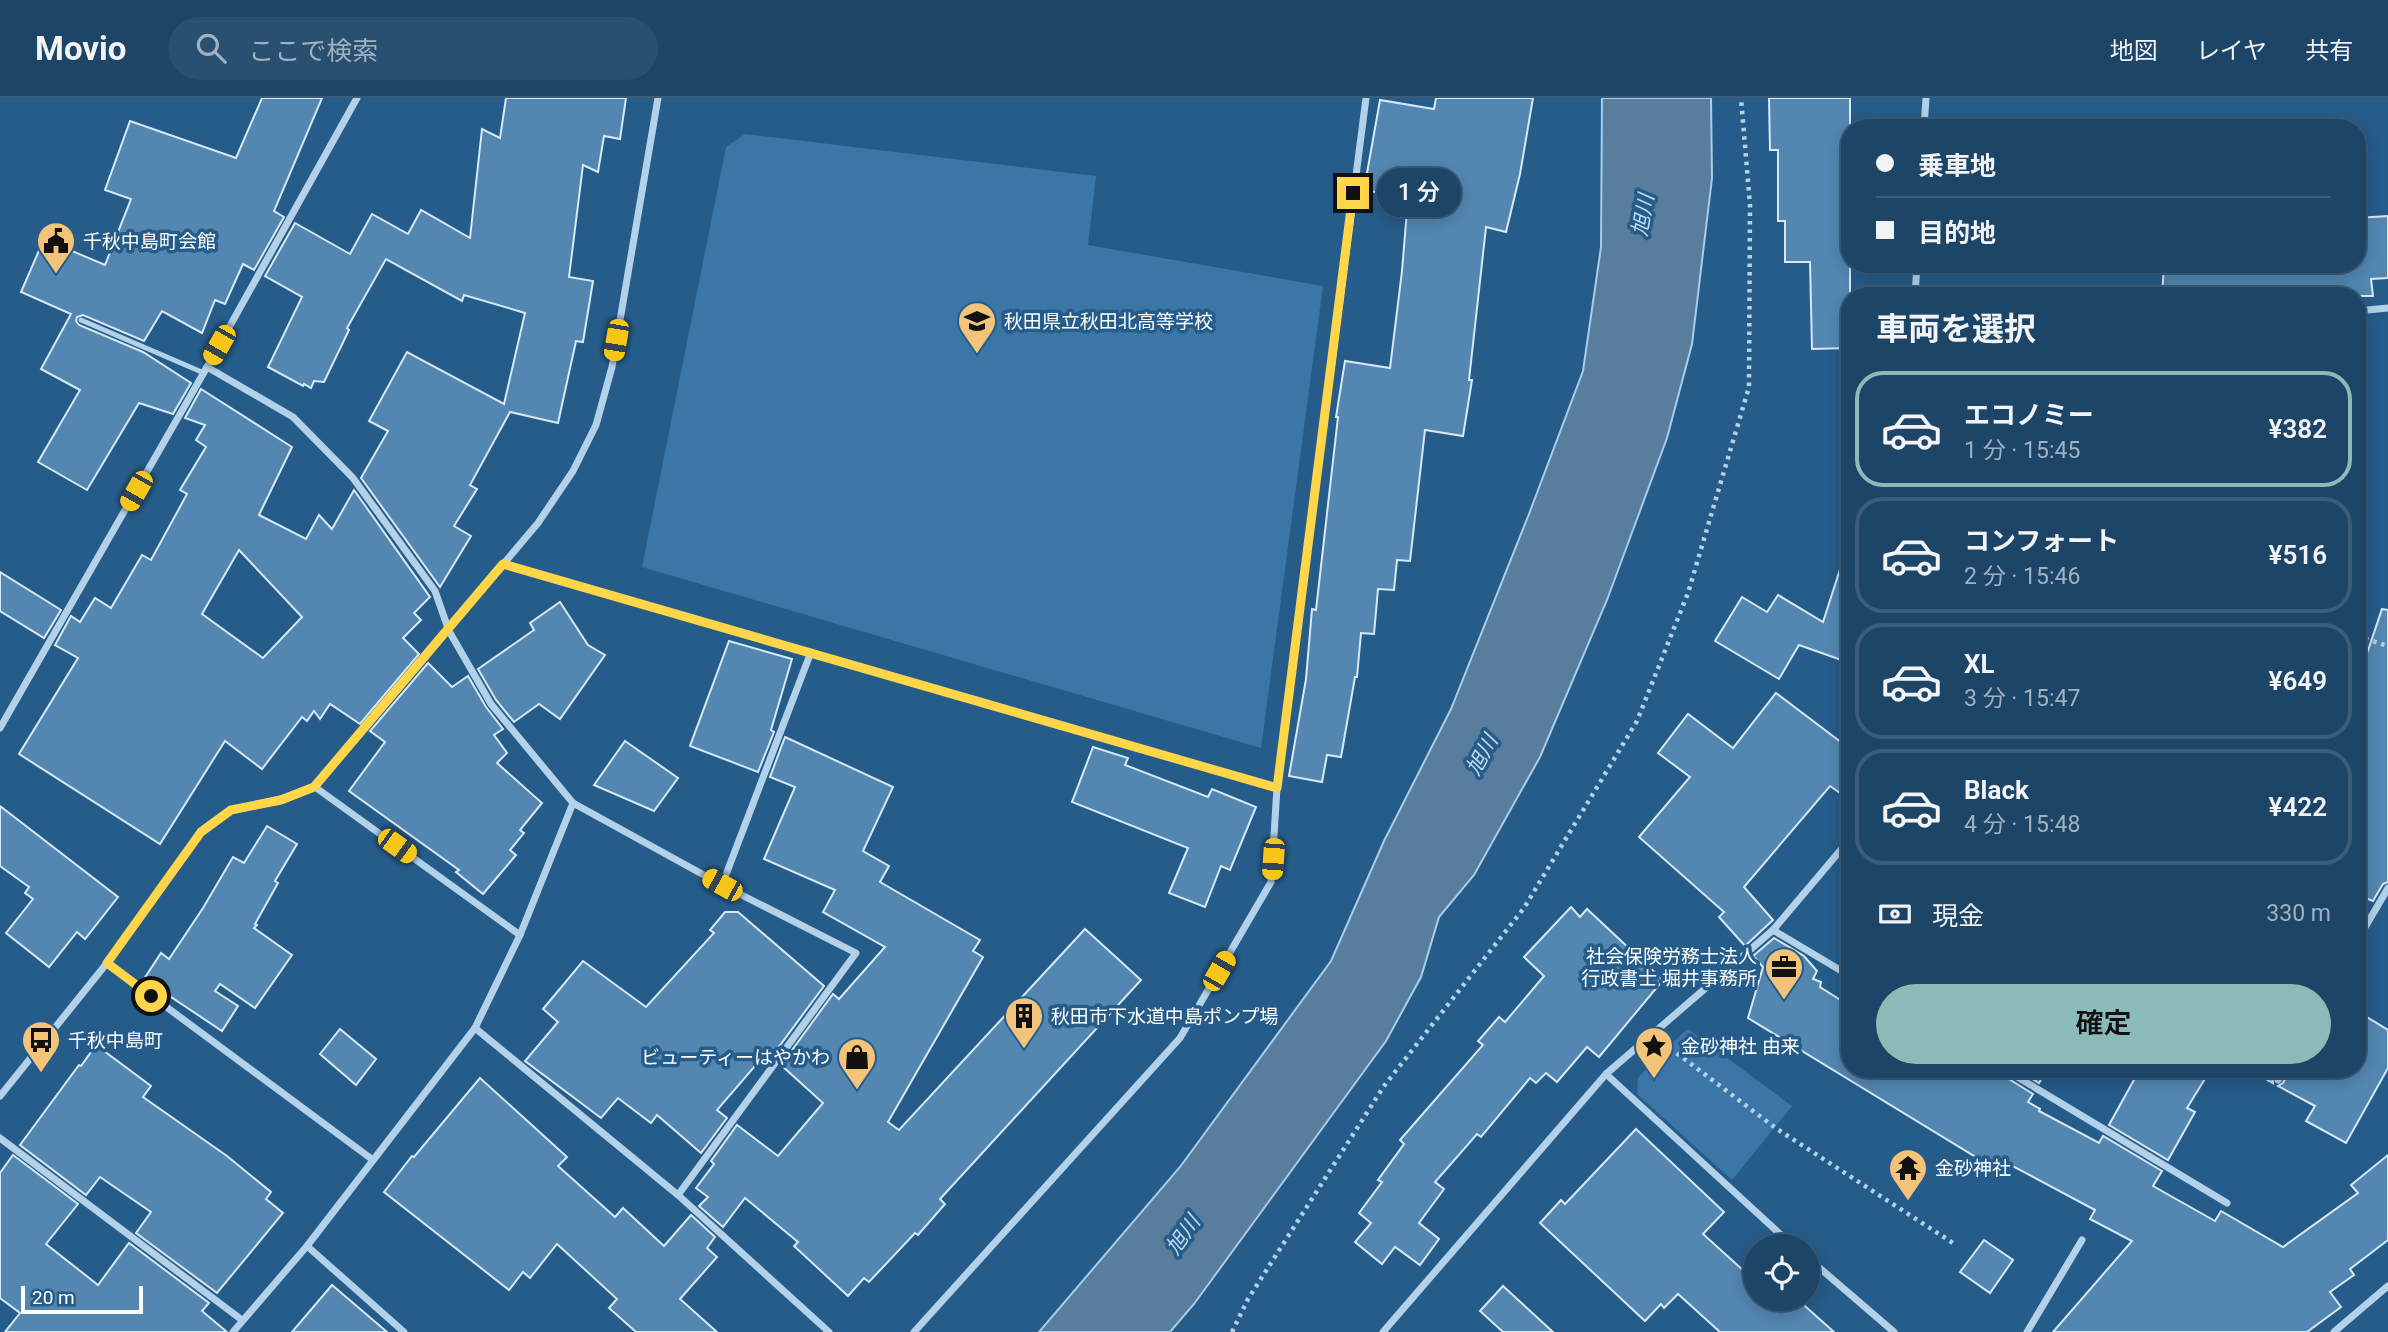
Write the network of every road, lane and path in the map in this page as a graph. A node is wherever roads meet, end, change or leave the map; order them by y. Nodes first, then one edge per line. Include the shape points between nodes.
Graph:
1 (357, 98) edge
2 (658, 98) edge
3 (1366, 98) edge
4 (1741, 98) edge
5 (1926, 98) edge
6 (1925, 119) edge
7 (2388, 308) edge
8 (2366, 310) edge
9 (81, 320) dead end
10 (205, 370) junction
11 (503, 564) junction
12 (449, 631) junction
13 (2366, 639) edge
14 (2388, 646) edge
15 (811, 652) junction
16 (0, 728) edge
17 (314, 787) junction
18 (1277, 788) junction
19 (573, 803) junction
20 (1841, 850) edge
21 (722, 885) junction
22 (2388, 888) edge
23 (2366, 926) edge
24 (1773, 930) junction
25 (520, 935) junction
26 (107, 963) junction
27 (1841, 971) edge
28 (475, 1028) junction
29 (1653, 1035) junction
30 (1606, 1074) junction
31 (2019, 1078) edge
32 (0, 1096) edge
33 (0, 1138) edge
34 (373, 1160) junction
35 (678, 1195) junction
36 (2227, 1203) dead end
37 (1780, 1234) edge
38 (2082, 1240) dead end
39 (1953, 1243) dead end
40 (307, 1246) junction
41 (1820, 1268) edge
42 (2388, 1286) edge
43 (242, 1320) junction
44 (233, 1332) edge
45 (404, 1332) edge
46 (829, 1332) edge
47 (914, 1332) edge
48 (1232, 1332) edge
49 (1383, 1332) edge
50 (1894, 1332) edge
51 (2027, 1332) edge
52 (2334, 1332) edge

1 - 10 street
2 - 11 street via 612,367 596,425 573,471
3 - 18 street
4 - 48 path via 1750,205 1749,387 1688,593 1637,720 1524,908 1384,1086 1248,1299
5 - 6 street
7 - 8 street
9 - 10 lane
10 - 12 street via 293,416 353,478 435,591
10 - 16 street
11 - 12 street
11 - 15 lane
12 - 17 street
12 - 19 street via 491,704
13 - 14 path
15 - 18 lane
15 - 21 street
17 - 25 street
17 - 26 street via 281,800 231,810 201,832
18 - 47 street via 1271,882 1180,1038
19 - 21 street
19 - 25 street
20 - 24 street
21 - 35 street via 856,953
22 - 23 street
24 - 27 street
24 - 29 street
25 - 28 street
26 - 32 street
26 - 34 street
28 - 34 street
28 - 35 street
29 - 30 street
29 - 39 path via 1776,1129
30 - 37 street
30 - 49 street
31 - 36 street
33 - 43 street
34 - 40 street
35 - 46 street
38 - 51 street
40 - 43 street
40 - 45 street
41 - 50 street
42 - 52 street
43 - 44 street

